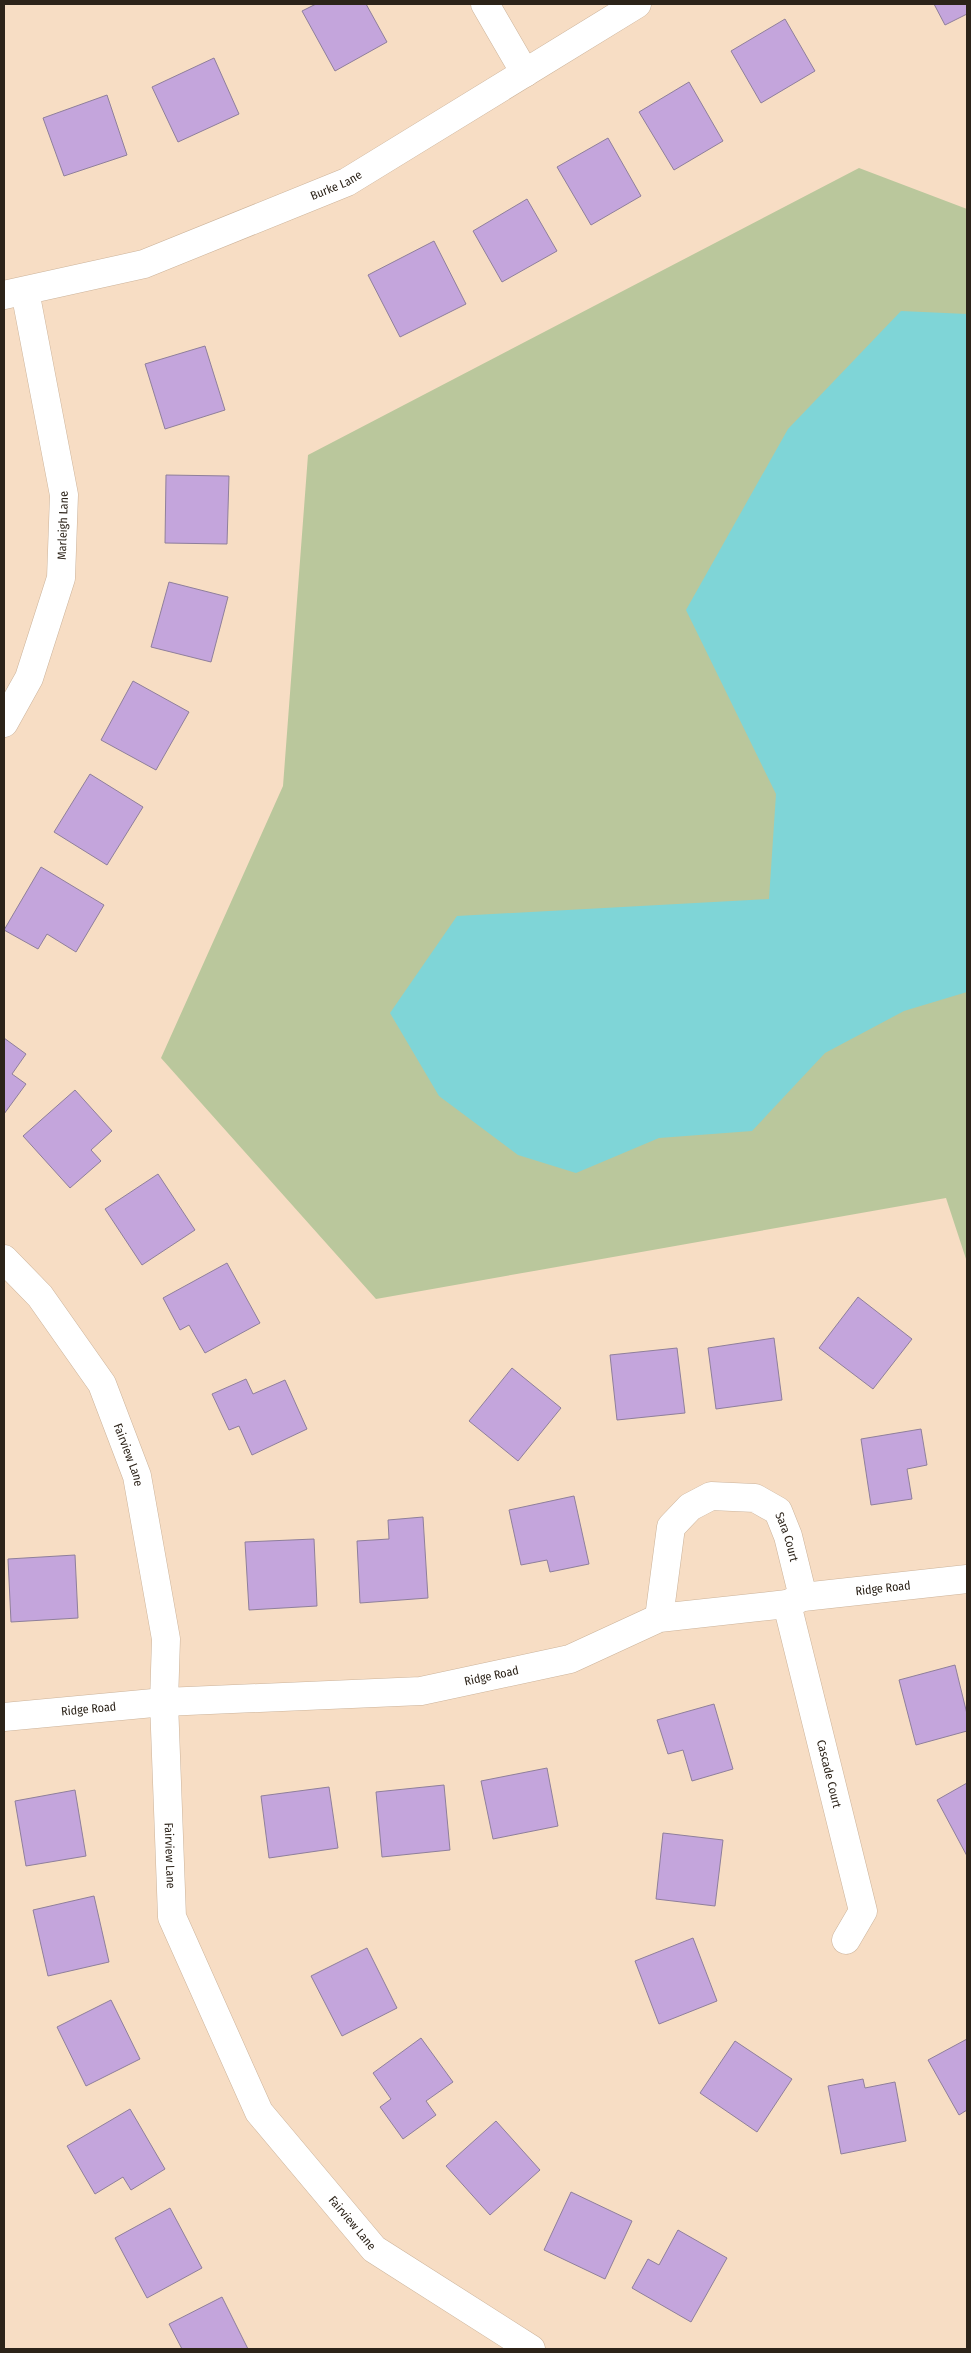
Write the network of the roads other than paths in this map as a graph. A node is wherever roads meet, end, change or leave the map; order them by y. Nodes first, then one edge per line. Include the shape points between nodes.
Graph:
1 (485, 4) edge
2 (636, 4) edge
3 (525, 73) junction
4 (15, 293) edge
5 (4, 723) edge
6 (4, 1259) edge
7 (967, 1579) edge
8 (795, 1600) junction
9 (659, 1618) junction
10 (164, 1702) junction
11 (4, 1717) edge
12 (846, 1940) dead end
13 (531, 2349) edge

1 - 3 street
2 - 3 street, Burke Lane
3 - 4 street, Burke Lane via 347,182 144,264
4 - 5 street, Marleigh Lane via 64,496 61,578 30,678
6 - 10 street, Fairview Lane via 40,1296 102,1384 137,1476 166,1639
7 - 8 street, Ridge Road
8 - 9 street, Ridge Road
8 - 9 street, Sara Court via 788,1536 778,1511 755,1498 711,1496 690,1507 671,1527
8 - 12 street, Cascade Court via 864,1911
9 - 10 street, Ridge Road via 570,1659 421,1691
10 - 11 street, Ridge Road
10 - 13 street, Fairview Lane via 172,1917 259,2112 374,2248

